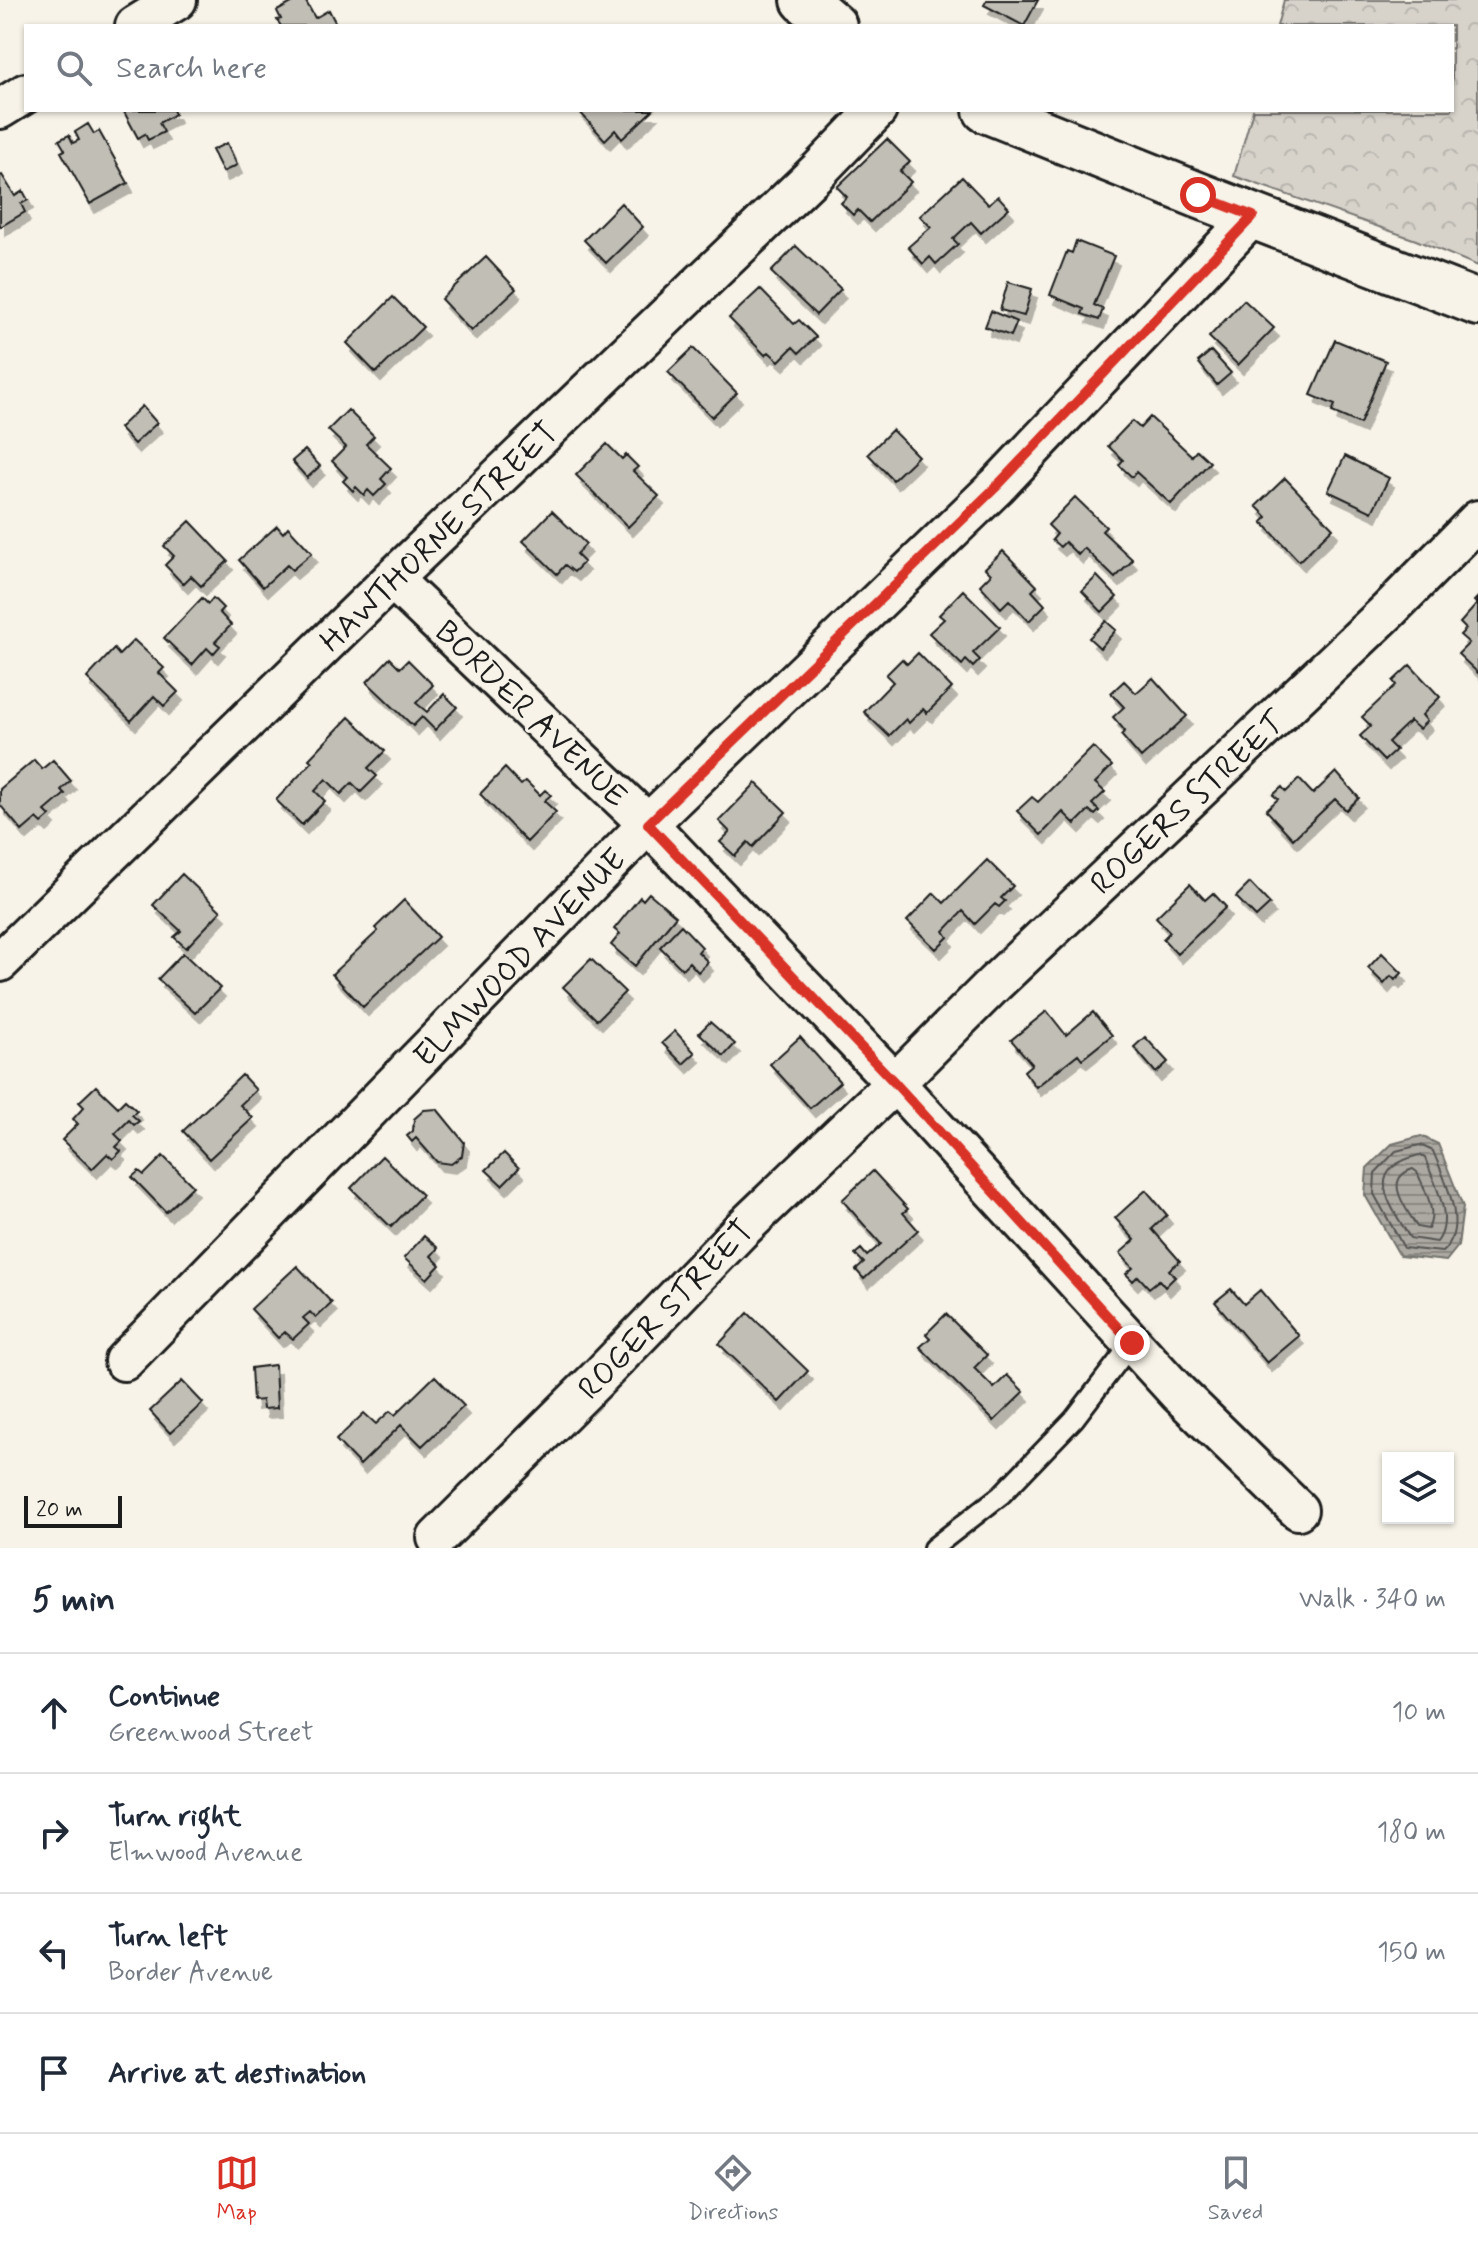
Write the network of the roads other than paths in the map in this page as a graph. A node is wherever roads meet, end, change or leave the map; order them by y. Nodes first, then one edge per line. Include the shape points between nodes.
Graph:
1 (177, 0) edge
2 (804, 0) edge
3 (138, 24) edge
4 (832, 24) edge
5 (24, 94) edge
6 (0, 109) edge
7 (875, 112) edge
8 (991, 112) edge
9 (1253, 216) junction
10 (1478, 303) edge
11 (1478, 520) edge
12 (392, 579) junction
13 (648, 824) junction
14 (0, 962) edge
15 (895, 1083) junction
16 (1132, 1343) junction
17 (124, 1361) dead end
18 (1298, 1510) dead end
19 (437, 1538) dead end
20 (933, 1548) edge

1 - 3 street
2 - 4 street
5 - 6 street
7 - 12 street, HAWTHORNE STREET
8 - 9 street
9 - 10 street
9 - 13 street, ELMWOOD AVENUE via 997,486
11 - 15 street, ROGERS STREET
12 - 13 street, BORDER AVENUE
12 - 14 street, HAWTHORNE STREET
13 - 15 street, BORDER AVENUE
13 - 17 street, ELMWOOD AVENUE
15 - 16 street, BORDER AVENUE
15 - 19 street, ROGER STREET via 740,1231
16 - 18 street, BORDER AVENUE
16 - 20 lane via 1074,1419 1001,1495

